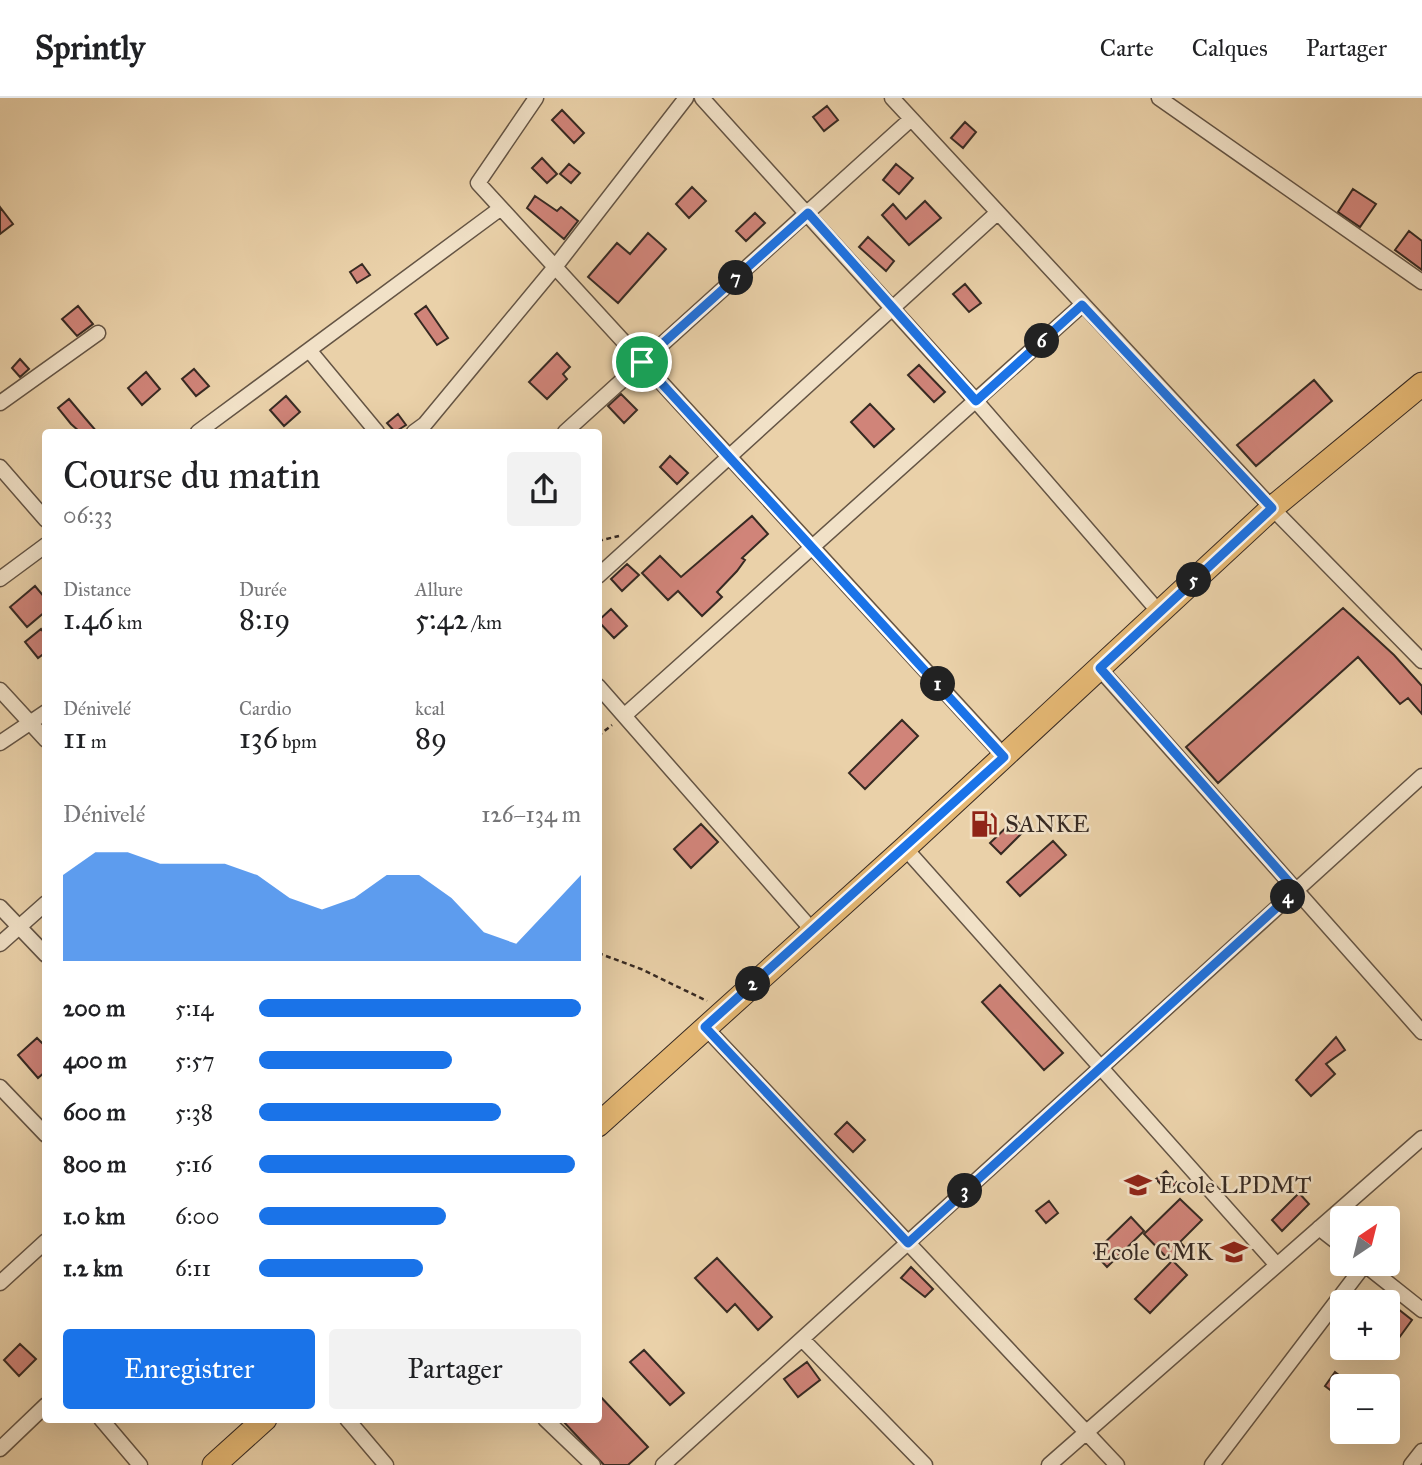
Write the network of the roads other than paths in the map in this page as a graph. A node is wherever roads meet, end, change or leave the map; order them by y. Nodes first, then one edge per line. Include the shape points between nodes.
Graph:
1 (536, 98) edge
2 (686, 98) edge
3 (702, 98) edge
4 (892, 98) edge
5 (1159, 98) edge
6 (911, 119) junction
7 (501, 208) junction
8 (808, 213) junction
9 (997, 213) junction
10 (555, 267) junction
11 (1422, 282) edge
12 (1082, 305) junction
13 (893, 308) junction
14 (98, 333) dead end
15 (309, 350) junction
16 (642, 362) junction
17 (1422, 384) edge
18 (976, 401) junction
19 (0, 403) edge
20 (202, 429) edge
21 (375, 429) edge
22 (418, 429) edge
23 (568, 429) edge
24 (730, 457) junction
25 (0, 467) edge
26 (1272, 508) junction
27 (42, 515) edge
28 (812, 547) junction
29 (42, 548) edge
30 (602, 572) edge
31 (0, 579) edge
32 (1159, 612) junction
33 (1422, 661) edge
34 (1100, 668) junction
35 (0, 690) edge
36 (602, 690) edge
37 (42, 715) edge
38 (625, 715) junction
39 (30, 723) junction
40 (42, 736) edge
41 (0, 743) edge
42 (1004, 757) junction
43 (1422, 776) edge
44 (905, 848) junction
45 (1296, 890) junction
46 (0, 907) edge
47 (42, 907) edge
48 (19, 927) junction
49 (813, 931) junction
50 (0, 944) edge
51 (42, 951) edge
52 (705, 1027) junction
53 (1422, 1032) edge
54 (1100, 1068) junction
55 (0, 1087) edge
56 (602, 1121) edge
57 (42, 1131) edge
58 (1422, 1138) edge
59 (1319, 1228) junction
60 (1330, 1237) edge
61 (908, 1243) junction
62 (42, 1245) edge
63 (1277, 1265) junction
64 (1355, 1276) edge
65 (1379, 1276) edge
66 (0, 1283) edge
67 (1422, 1310) edge
68 (802, 1339) junction
69 (42, 1409) edge
70 (104, 1423) edge
71 (261, 1423) edge
72 (350, 1423) edge
73 (549, 1423) edge
74 (1086, 1433) junction
75 (0, 1449) edge
76 (1422, 1451) edge
77 (140, 1465) edge
78 (214, 1465) edge
79 (386, 1465) edge
80 (593, 1465) edge
81 (663, 1465) edge
82 (925, 1465) edge
83 (1049, 1465) edge
84 (1116, 1465) edge
85 (1212, 1465) edge
86 (1410, 1465) edge

1 - 7 street via 478,183
2 - 10 street
3 - 8 street
4 - 6 street
5 - 11 street
6 - 8 street
6 - 9 street
7 - 10 street
7 - 15 street
8 - 13 street
8 - 16 street
9 - 12 street
9 - 13 street
10 - 16 street
10 - 22 street
12 - 18 street
12 - 26 street
13 - 18 street
13 - 24 street
14 - 19 street
15 - 20 street
15 - 21 street
16 - 23 street
16 - 24 street
17 - 26 main road
18 - 28 street
18 - 32 street
24 - 28 street
24 - 30 street
25 - 27 street
26 - 32 main road
26 - 33 street
28 - 38 street
28 - 42 street
29 - 31 street
32 - 34 main road
34 - 42 main road
34 - 45 street
35 - 39 street
36 - 38 street
37 - 39 street
38 - 49 street
39 - 40 street
39 - 41 street
42 - 44 main road
43 - 45 street
44 - 49 main road
44 - 54 street
45 - 53 street
45 - 54 street
46 - 48 street
47 - 48 street
48 - 50 street
48 - 51 street
49 - 52 main road
52 - 56 main road
52 - 61 street
54 - 61 street
54 - 63 street
55 - 57 street
58 - 59 street
59 - 60 street
59 - 63 street
61 - 68 street
61 - 74 street
62 - 66 street
63 - 74 street
64 - 85 street
65 - 67 street
68 - 81 street
68 - 82 street
69 - 75 street
70 - 77 street
71 - 78 main road
72 - 79 street
73 - 80 street
74 - 83 street
74 - 84 street
76 - 86 street

